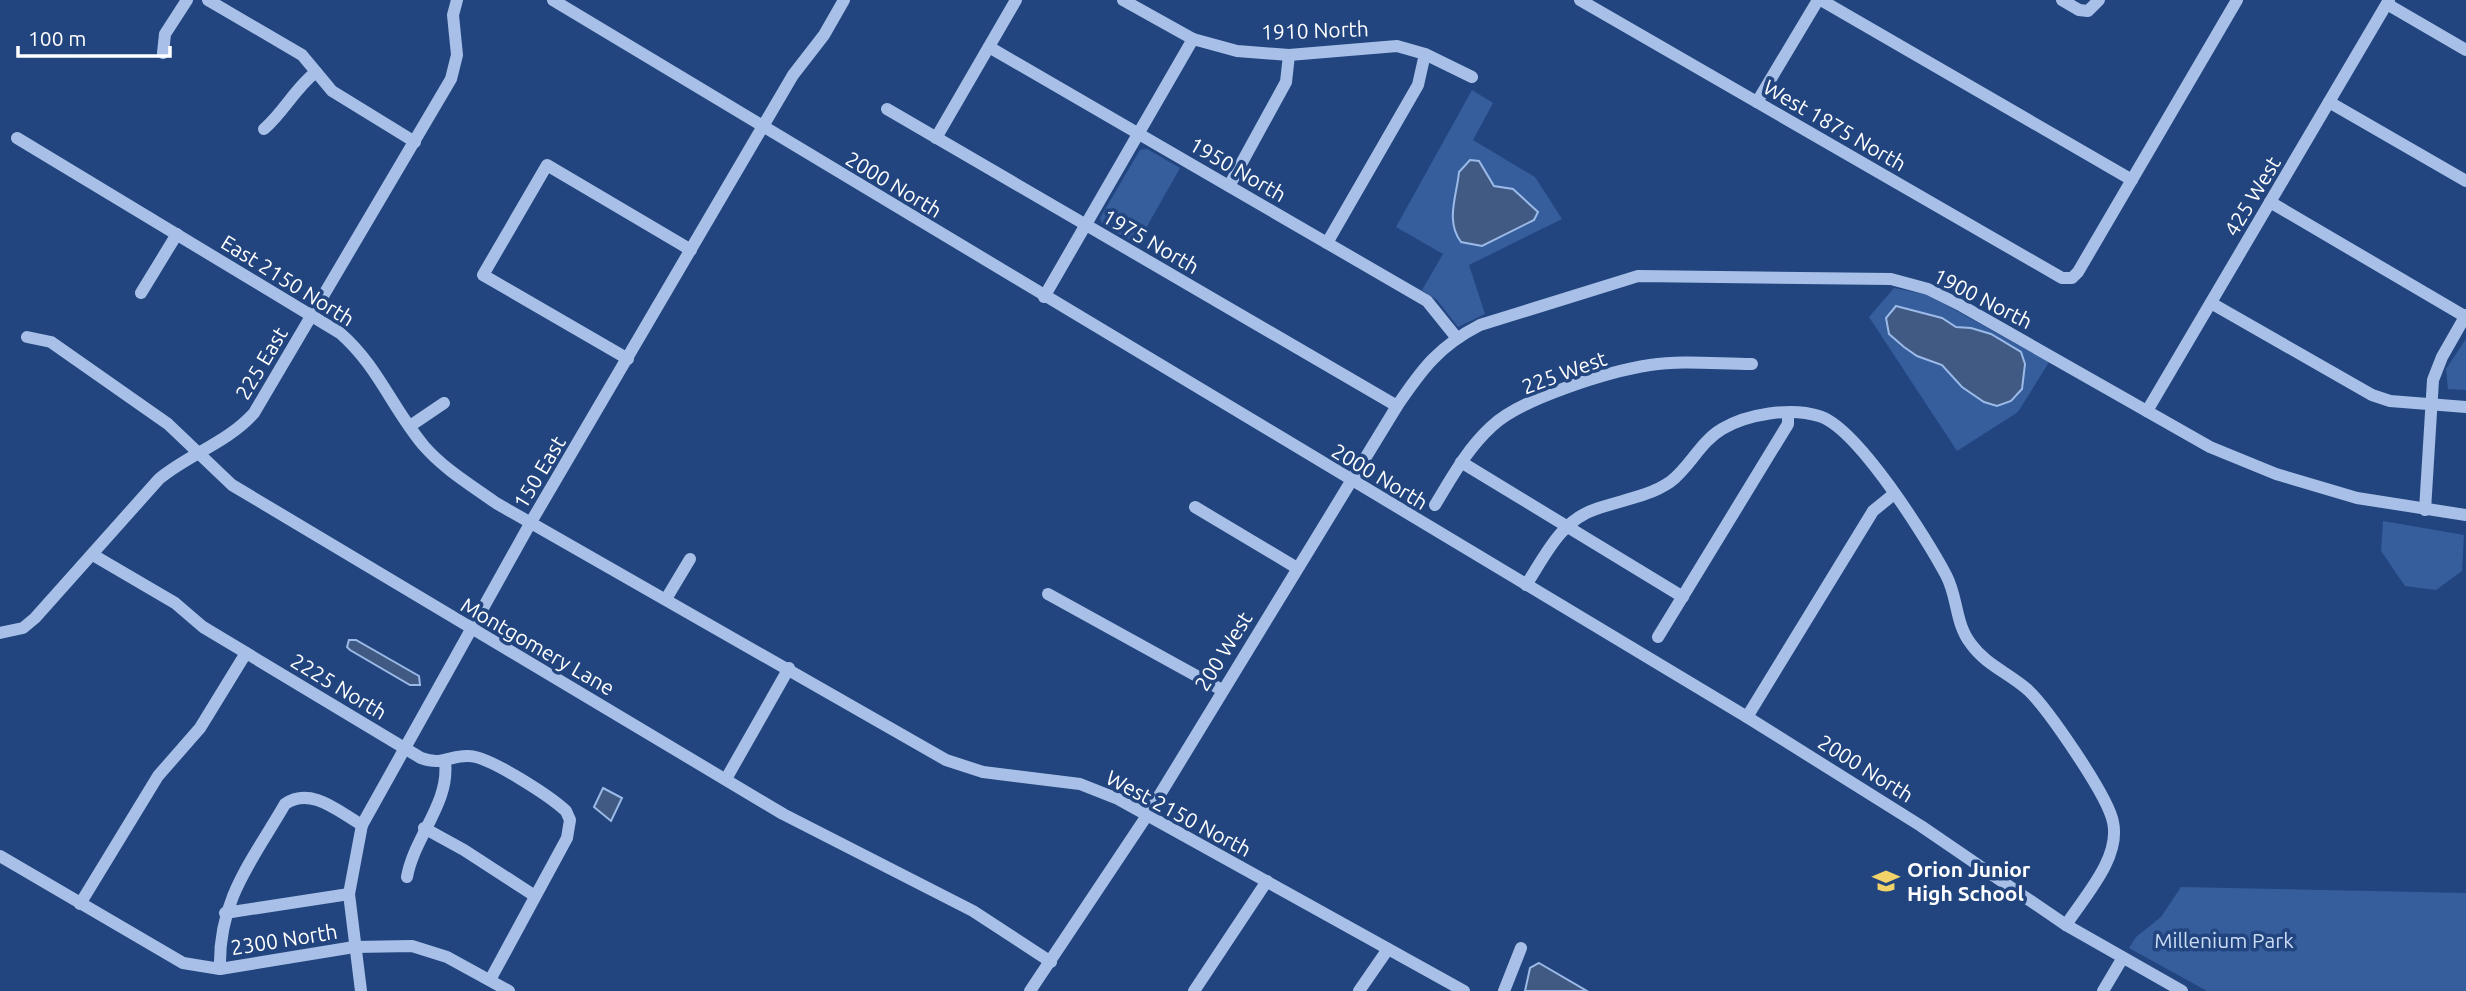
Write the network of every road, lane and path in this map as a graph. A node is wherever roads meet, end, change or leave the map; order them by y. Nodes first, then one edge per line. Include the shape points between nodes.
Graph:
1 (187, 0) edge
2 (208, 0) edge
3 (457, 0) edge
4 (554, 0) edge
5 (844, 0) edge
6 (1016, 0) edge
7 (1123, 0) edge
8 (1580, 0) edge
9 (1819, 0) edge
10 (2062, 0) edge
11 (2099, 0) edge
12 (2237, 0) edge
13 (2388, 2) edge
14 (1193, 39) junction
15 (989, 47) junction
16 (2466, 50) edge
17 (163, 53) dead end
18 (1425, 54) junction
19 (1289, 55) junction
20 (316, 72) junction
21 (1472, 77) dead end
22 (1757, 102) junction
23 (2329, 102) junction
24 (887, 108) dead end
25 (762, 127) junction
26 (264, 129) dead end
27 (1138, 134) junction
28 (17, 138) dead end
29 (936, 138) junction
30 (415, 142) junction
31 (2132, 180) junction
32 (2466, 181) edge
33 (1228, 186) junction
34 (2270, 202) junction
35 (1086, 225) junction
36 (177, 234) junction
37 (1327, 243) junction
38 (691, 250) junction
39 (141, 293) dead end
40 (1044, 297) junction
41 (2211, 303) junction
42 (311, 315) junction
43 (2466, 316) edge
44 (27, 337) dead end
45 (1457, 337) junction
46 (628, 359) junction
47 (1752, 363) dead end
48 (443, 403) dead end
49 (2431, 405) junction
50 (1396, 406) junction
51 (2466, 407) edge
52 (2147, 411) junction
53 (1788, 414) junction
54 (410, 426) junction
55 (199, 453) junction
56 (1461, 462) junction
57 (1351, 481) junction
58 (1894, 494) junction
59 (1435, 505) dead end
60 (1195, 507) dead end
61 (2425, 510) junction
62 (2466, 515) edge
63 (531, 522) junction
64 (1566, 527) junction
65 (93, 555) junction
66 (690, 559) dead end
67 (1297, 568) junction
68 (1526, 585) junction
69 (1048, 594) dead end
70 (1683, 597) junction
71 (666, 599) junction
72 (471, 631) junction
73 (4, 633) edge
74 (1658, 637) dead end
75 (246, 653) junction
76 (789, 668) junction
77 (1222, 690) junction
78 (1747, 717) junction
79 (405, 748) junction
80 (445, 762) junction
81 (726, 779) junction
82 (1148, 814) junction
83 (362, 825) junction
84 (424, 828) junction
85 (1, 859) edge
86 (407, 877) dead end
87 (1267, 881) junction
88 (349, 894) junction
89 (535, 896) junction
90 (80, 904) junction
91 (225, 913) junction
92 (2066, 925) junction
93 (354, 947) junction
94 (1521, 948) dead end
95 (1388, 949) junction
96 (2122, 959) junction
97 (1051, 961) junction
98 (220, 969) junction
99 (490, 980) junction
100 (361, 991) edge
101 (509, 991) edge
102 (1030, 991) edge
103 (1194, 991) edge
104 (1359, 991) edge
105 (1464, 991) edge
106 (1504, 991) edge
107 (2103, 991) edge
108 (2182, 991) edge

1 - 17 street via 165,34
2 - 20 street via 302,55
3 - 30 street, 225 East via 453,15 457,55 451,79
4 - 25 street, 2000 North
5 - 25 street, 150 East
6 - 15 street
7 - 14 street, 1910 North
8 - 22 street, West 1875 North
9 - 22 street
9 - 31 street
10 - 11 street via 2088,11
12 - 31 street
13 - 16 street
13 - 23 street, 425 West
14 - 19 street, 1910 North via 1237,51
14 - 27 street
15 - 27 street, 1950 North
15 - 29 street
18 - 19 street, 1910 North via 1397,46
18 - 21 street, 1910 North
18 - 37 street via 1418,85
19 - 33 street via 1286,82
20 - 26 street via 300,84 279,116
20 - 30 street via 332,91
22 - 31 street, West 1875 North via 2062,278 2078,272
23 - 32 street
23 - 34 street, 425 West
24 - 29 street, 1975 North
25 - 38 street, 150 East
25 - 40 street, 2000 North
27 - 33 street, 1950 North
27 - 35 street
28 - 36 street, East 2150 North
29 - 35 street, 1975 North
30 - 42 street, 225 East
33 - 37 street, 1950 North
34 - 41 street, 425 West
34 - 43 street
35 - 40 street
35 - 50 street, 1975 North
36 - 39 street
36 - 42 street, East 2150 North
37 - 45 street, 1950 North via 1427,302
38 - 46 street, 150 East
38 - 46 street via 547,165 483,275
40 - 57 street, 2000 North
41 - 49 street via 2372,395
41 - 52 street, 425 West
42 - 54 street, East 2150 North via 363,353
42 - 55 street, 225 East via 254,413 236,431
43 - 49 street via 2438,369
44 - 55 street, Montgomery Lane via 51,342 168,424
45 - 50 street, 200 West via 1426,362
45 - 52 street, 1900 North via 1480,325 1638,276 1891,279 1928,289 1962,306
46 - 63 street, 150 East
47 - 56 street, 225 West via 1651,365 1557,392 1493,424
48 - 54 street
49 - 51 street
49 - 61 street
50 - 57 street, 200 West
52 - 61 street, 1900 North via 2210,447 2276,474 2357,498
53 - 58 street via 1821,416 1836,425 1876,467
53 - 64 street via 1742,420 1721,429 1665,485 1593,509
53 - 70 street via 1788,424
54 - 63 street, East 2150 North via 440,463
55 - 65 street, 225 East via 159,479
55 - 72 street, Montgomery Lane via 232,485
56 - 59 street, 225 West
56 - 64 street
57 - 67 street, 200 West
57 - 68 street, 2000 North
58 - 78 street via 1873,511
58 - 92 street via 1946,575 1968,641 2039,702 2110,811 2115,839 2110,857
60 - 67 street
61 - 62 street, 1900 North
63 - 71 street, East 2150 North
63 - 72 street, 150 East
64 - 68 street
64 - 70 street
65 - 73 street, 225 East via 35,618 23,628
65 - 75 street, 2225 North via 175,603 203,628
66 - 71 street
67 - 77 street, 200 West
68 - 78 street, 2000 North
69 - 77 street
70 - 74 street
71 - 76 street, East 2150 North
72 - 79 street, 150 East
72 - 81 street, Montgomery Lane
75 - 79 street, 2225 North
75 - 90 street via 200,728 159,776
76 - 81 street
76 - 82 street, West 2150 North via 946,760 982,772 1080,784
77 - 82 street, 200 West
78 - 92 street, 2000 North via 1921,826
79 - 80 street, 2225 North via 432,762
79 - 83 street, 150 East
80 - 84 street via 444,790
80 - 89 street, 2225 North via 463,756 483,759 559,804 570,820 567,838
81 - 97 street, Montgomery Lane via 807,828 973,911
82 - 87 street, West 2150 North
82 - 97 street, 200 West
83 - 88 street, 150 East
83 - 91 street via 312,797 297,796 285,804
84 - 86 street
84 - 89 street
85 - 90 street, 2300 North
87 - 95 street, West 2150 North
87 - 103 street
88 - 91 street
88 - 93 street, 150 East
89 - 99 street
90 - 98 street, 2300 North via 183,963
91 - 98 street
92 - 96 street, 2000 North
93 - 98 street, 2300 North
93 - 99 street, 2300 North via 412,946 447,957
93 - 100 street, 150 East
94 - 106 street
95 - 104 street
95 - 105 street, West 2150 North
96 - 107 street
96 - 108 street, 2000 North
97 - 102 street, 200 West
99 - 101 street, 2300 North

